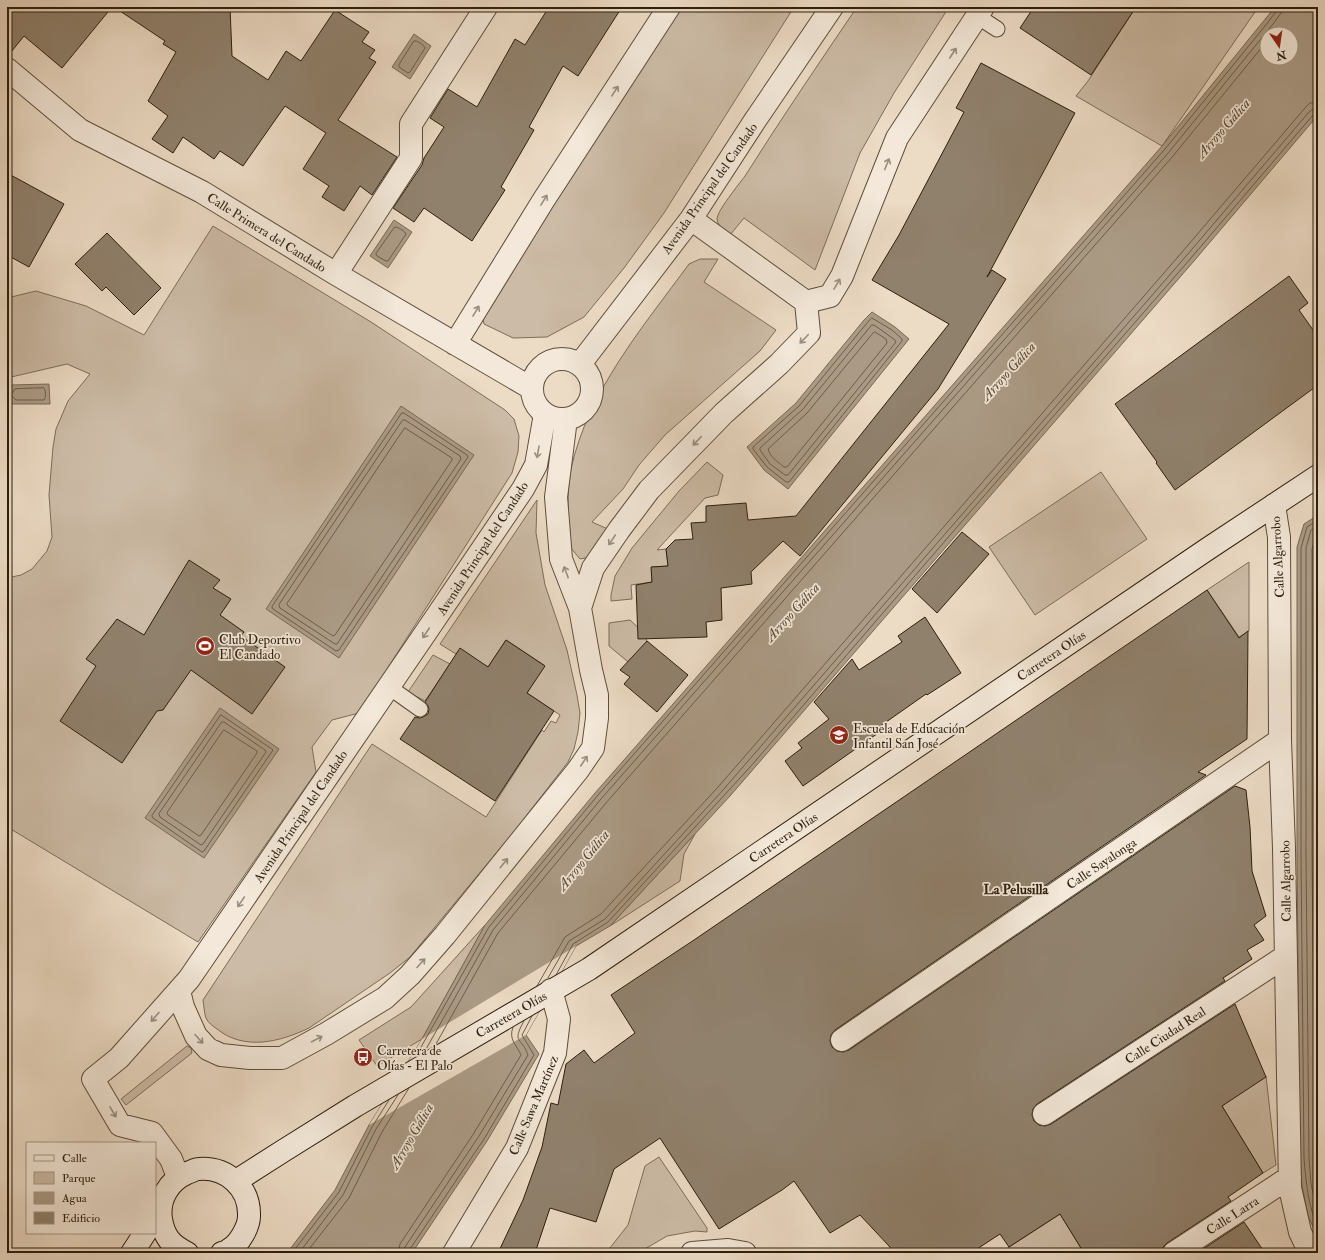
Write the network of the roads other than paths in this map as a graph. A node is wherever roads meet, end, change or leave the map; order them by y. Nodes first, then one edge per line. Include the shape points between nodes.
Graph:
1 (486, 7) edge
2 (669, 7) edge
3 (832, 7) edge
4 (980, 11) edge
5 (997, 29) dead end
6 (7, 69) edge
7 (691, 219) junction
8 (336, 274) junction
9 (806, 302) junction
10 (455, 344) junction
11 (580, 364) junction
12 (532, 388) junction
13 (545, 414) junction
14 (566, 419) junction
15 (1318, 476) edge
16 (1274, 506) junction
17 (580, 608) junction
18 (389, 687) junction
19 (420, 709) dead end
20 (1280, 740) junction
21 (1286, 956) junction
22 (551, 990) junction
23 (179, 991) junction
24 (842, 1040) dead end
25 (1044, 1114) dead end
26 (178, 1177) junction
27 (1290, 1177) junction
28 (236, 1181) junction
29 (157, 1213) edge
30 (144, 1234) edge
31 (132, 1253) edge
32 (187, 1253) edge
33 (222, 1253) edge
34 (454, 1253) edge
35 (692, 1253) edge
36 (745, 1253) edge
37 (1174, 1253) edge
38 (1310, 1253) edge

1 - 8 street via 411,124 411,158
10 -> 2 street via 543,201
3 - 7 street, Avenida Principal del Candado
4 - 5 lane
9 -> 4 street via 830,296 842,276 897,138
6 - 8 street, Calle Primera del Candado via 80,130 202,192
7 - 9 street
7 - 11 street, Avenida Principal del Candado
8 - 10 street, Calle Primera del Candado
9 -> 17 street via 809,333 779,364 724,413 649,490 593,568
10 - 12 street, Calle Primera del Candado
11 - 12 street via 564,358 548,362 536,372
11 - 14 street via 589,375 592,389 589,403 579,413
12 - 13 street via 535,403
13 - 14 street
13 -> 18 street, Avenida Principal del Candado via 536,464 523,489
17 -> 14 street via 561,559 556,497
15 - 16 street, Carretera Olías
16 - 20 street, Calle Algarrobo via 1279,537
16 - 22 street, Carretera Olías via 589,969
23 -> 17 street via 196,1036 208,1048 221,1055 282,1058 385,998 410,975 445,935 593,748 597,695
18 - 19 lane
18 -> 23 street, Avenida Principal del Candado
20 - 21 street, Calle Algarrobo
20 - 24 street, Calle Sayalonga
21 - 25 street, Calle Ciudad Real
21 - 27 street, Calle Algarrobo
22 - 28 street, Carretera Olías via 395,1082
22 - 34 street, Calle Sawa Martínez via 560,1019 555,1053 517,1148
23 -> 26 street, Avenida Principal del Candado via 120,1058 92,1079 120,1125 152,1133 171,1159
26 - 28 street via 197,1169 218,1170
26 - 29 street via 165,1192
27 - 37 street, Calle Larra
27 - 38 street, Calle Algarrobo via 1300,1232
28 - 33 street via 247,1197 250,1217 244,1235 231,1249
29 - 32 street via 163,1230 175,1247
30 - 31 street
35 - 36 street via 728,1250

